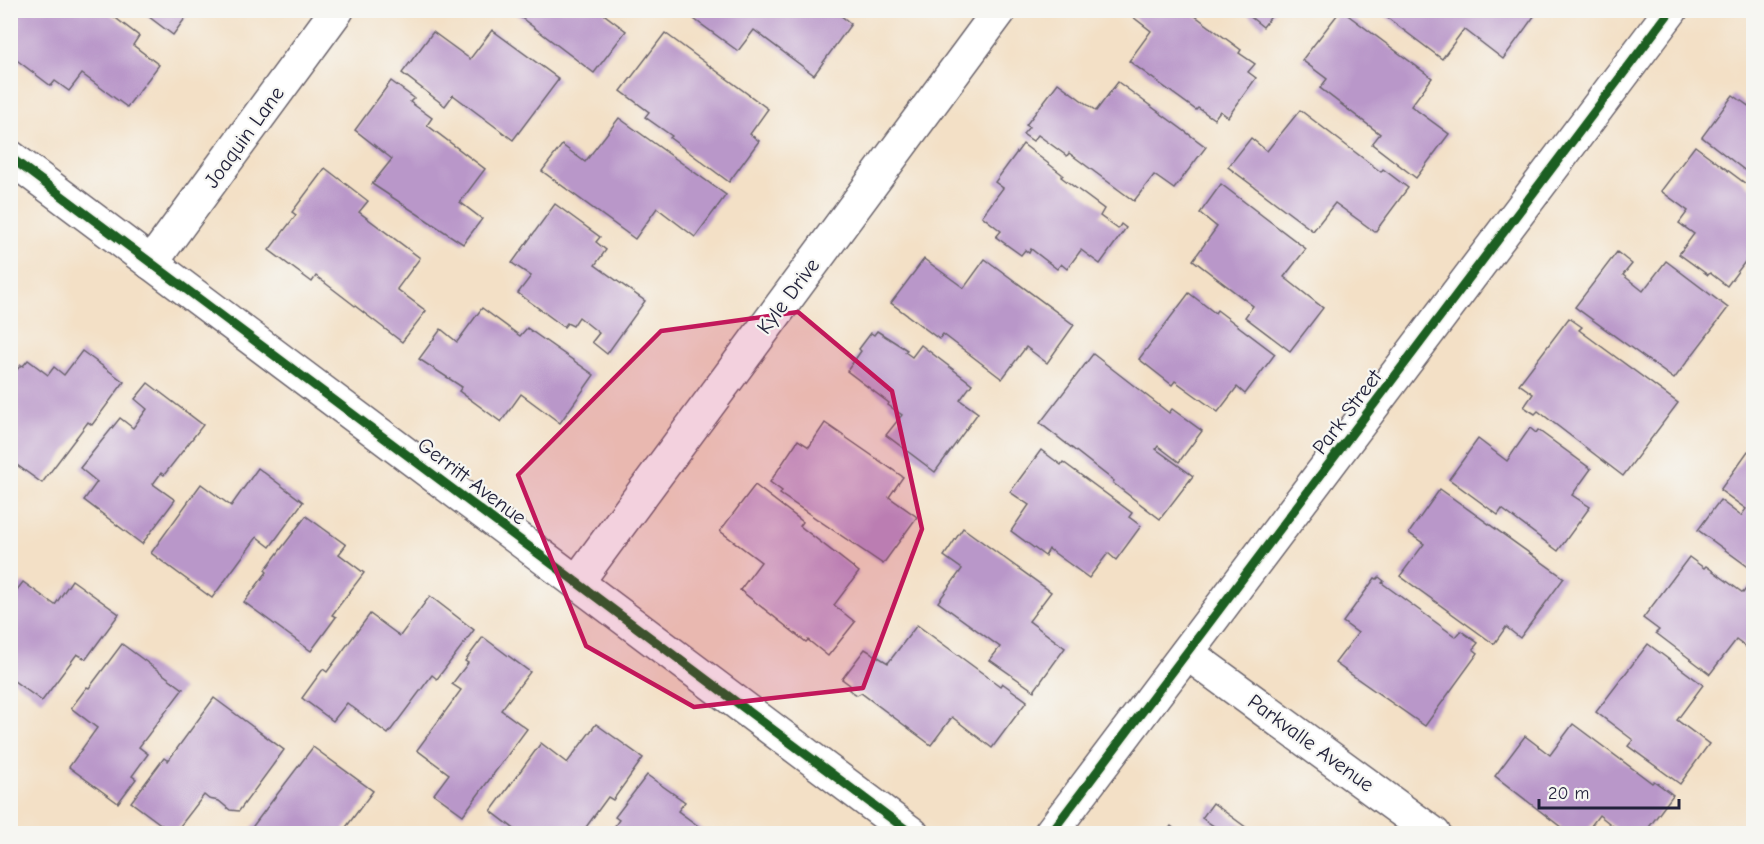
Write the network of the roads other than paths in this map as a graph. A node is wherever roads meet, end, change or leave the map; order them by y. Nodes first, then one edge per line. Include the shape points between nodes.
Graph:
1 (337, 10) edge
2 (1000, 10) edge
3 (1671, 10) edge
4 (10, 157) edge
5 (151, 262) junction
6 (577, 582) junction
7 (1187, 652) junction
8 (912, 834) edge
9 (1050, 834) edge
10 (1434, 834) edge

1 - 5 street, Joaquin Lane
2 - 6 street, Kyle Drive
3 - 7 street, Park Street
4 - 5 street, Gerritt Avenue
5 - 6 street, Gerritt Avenue
6 - 8 street, Gerritt Avenue
7 - 9 street, Park Street
7 - 10 street, Parkvalle Avenue

